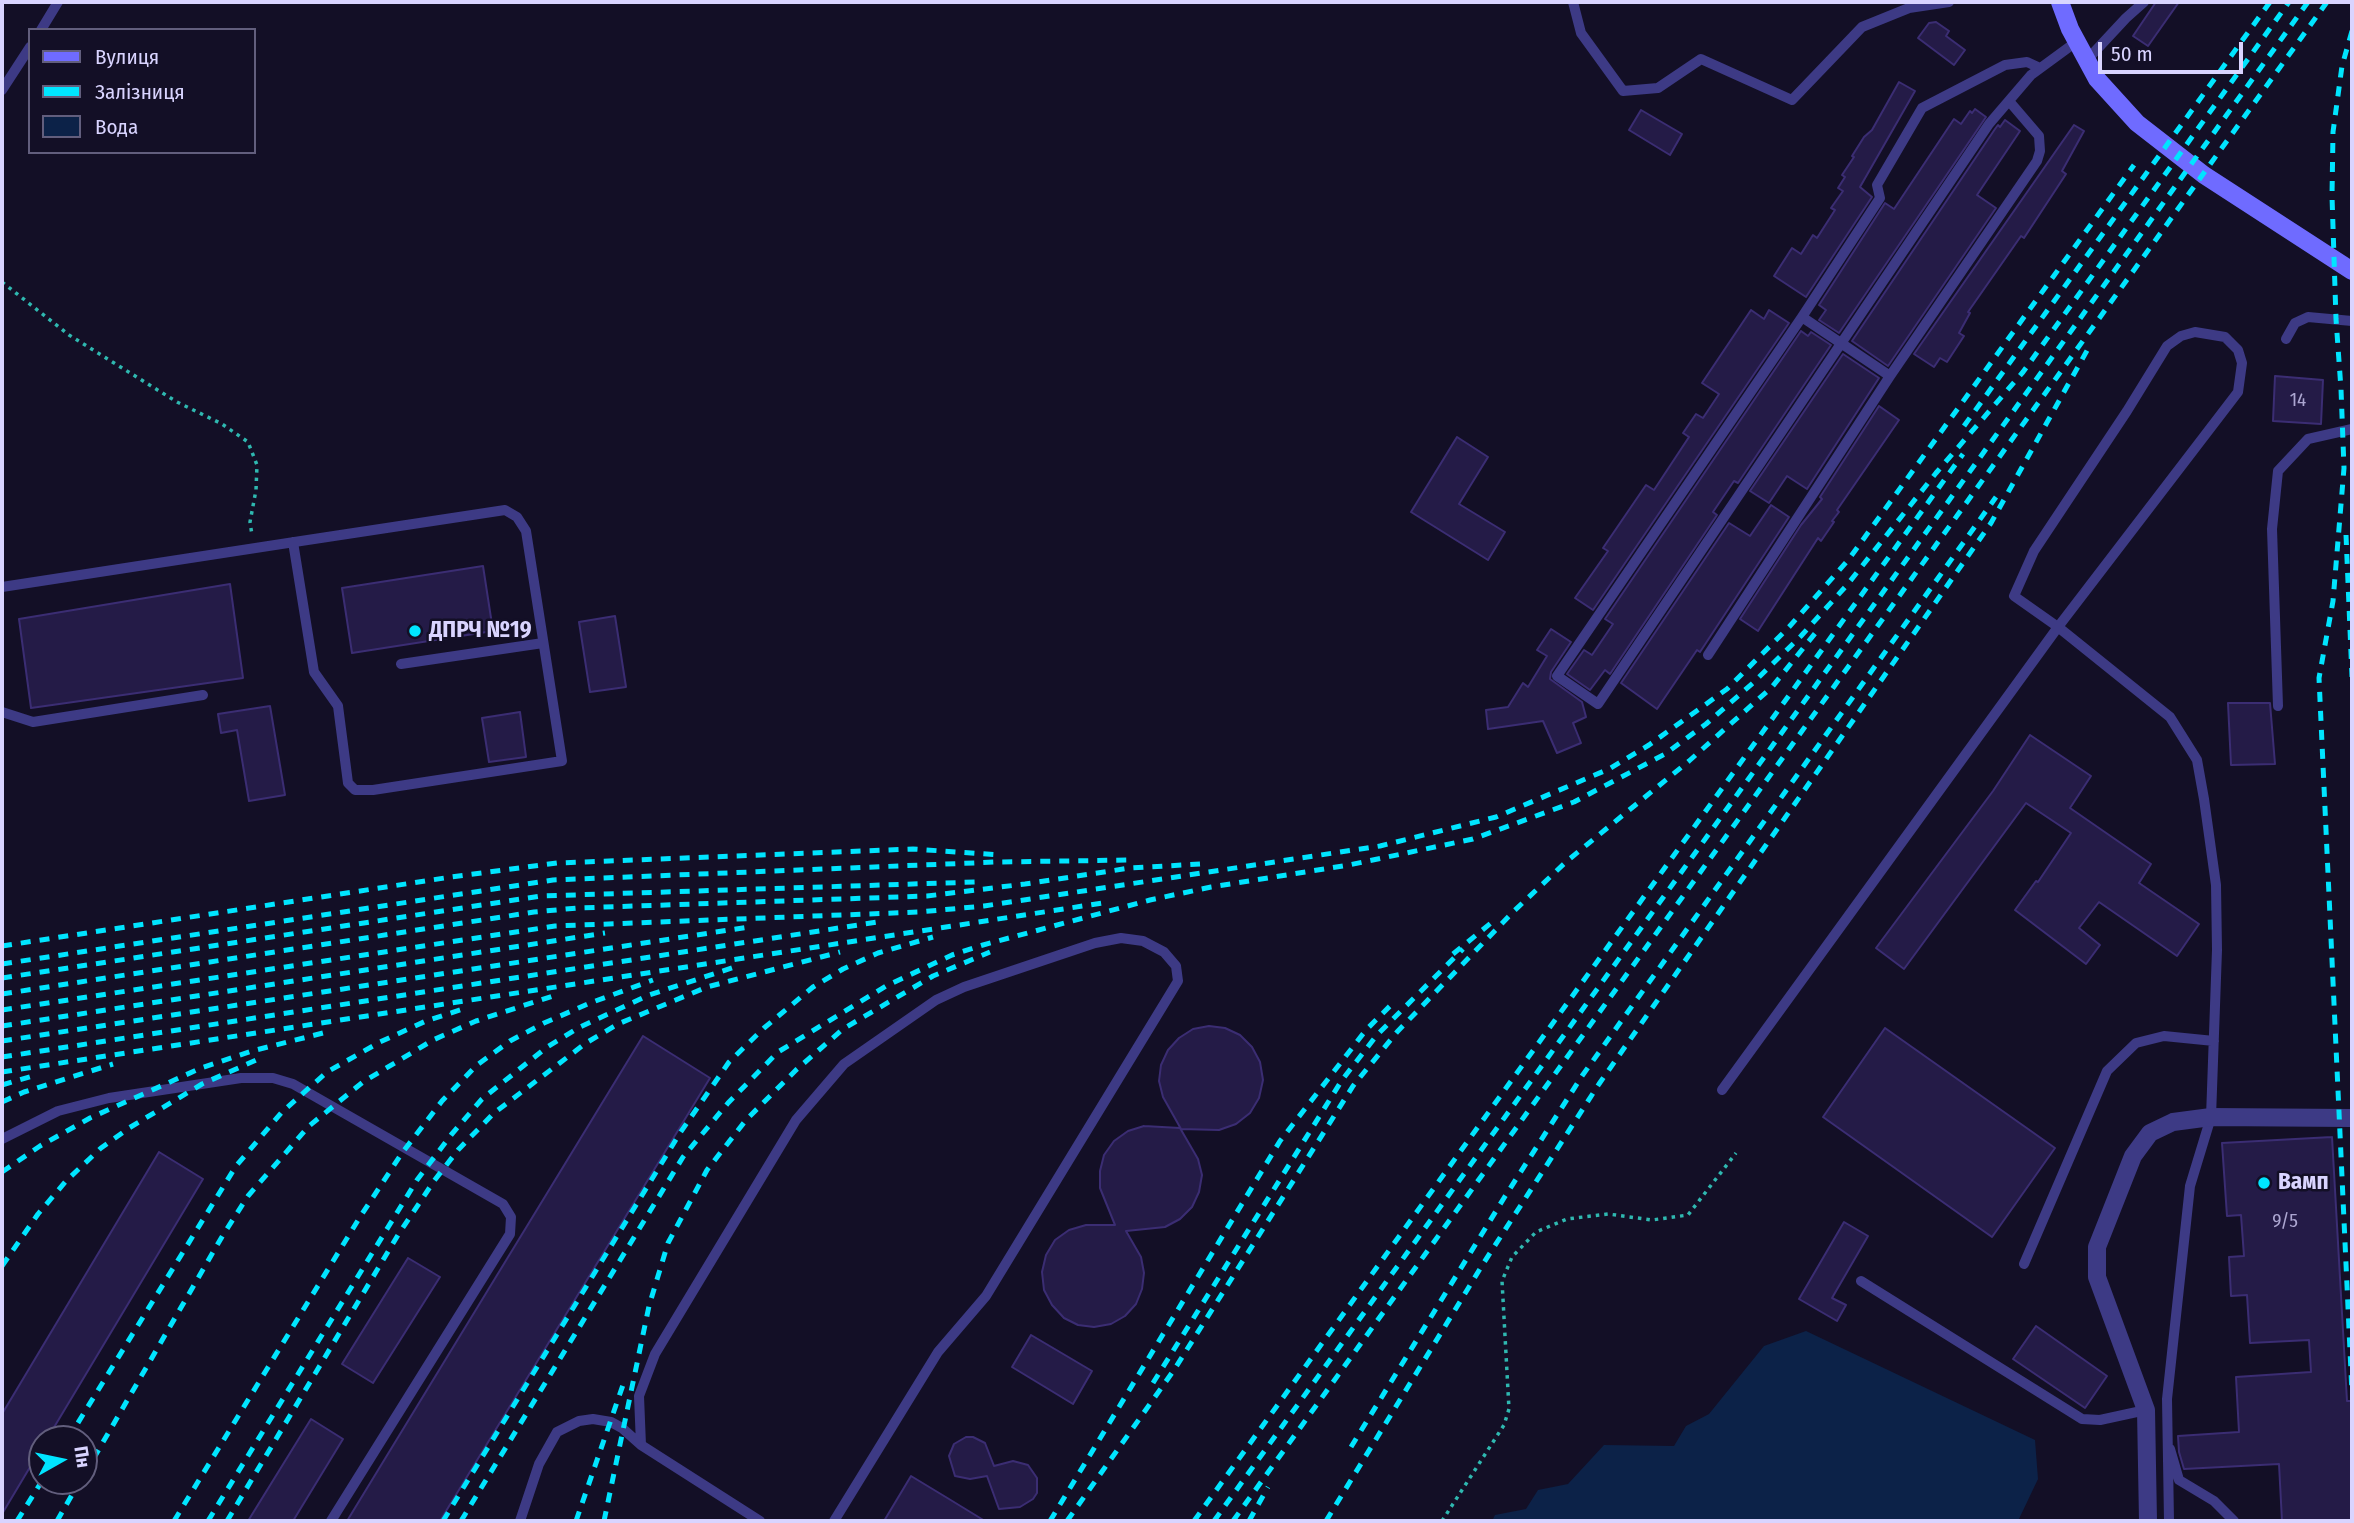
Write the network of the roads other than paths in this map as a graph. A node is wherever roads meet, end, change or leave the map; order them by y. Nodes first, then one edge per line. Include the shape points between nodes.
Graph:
1 (58, 2) edge
2 (1573, 2) edge
3 (1949, 2) edge
4 (2060, 2) edge
5 (2144, 2) edge
6 (41, 28) edge
7 (2076, 42) junction
8 (28, 50) edge
9 (2087, 61) junction
10 (2040, 68) junction
11 (2, 90) edge
12 (2009, 101) junction
13 (2352, 271) edge
14 (1802, 317) junction
15 (2352, 321) edge
16 (2286, 339) dead end
17 (1842, 343) junction
18 (1889, 376) junction
19 (2352, 429) edge
20 (293, 542) junction
21 (2, 587) edge
22 (2058, 627) junction
23 (543, 643) junction
24 (1708, 655) dead end
25 (401, 664) dead end
26 (203, 695) dead end
27 (2278, 706) dead end
28 (2, 712) edge
29 (2214, 1041) junction
30 (1721, 1090) dead end
31 (2211, 1117) junction
32 (2352, 1118) edge
33 (2, 1139) edge
34 (2024, 1264) dead end
35 (1861, 1281) dead end
36 (2146, 1410) junction
37 (2166, 1439) junction
38 (641, 1445) junction
39 (331, 1521) edge
40 (520, 1521) edge
41 (760, 1521) edge
42 (834, 1521) edge
43 (2148, 1521) edge
44 (2169, 1521) edge
45 (2234, 1521) edge

1 - 6 lane
2 - 3 lane via 1581,33 1622,92 1658,88 1701,59 1792,100 1862,27 1909,8
4 - 7 main road
5 - 9 lane
7 - 9 main road
7 - 10 lane
8 - 11 lane
9 - 13 main road via 2115,101 2165,147
10 - 12 lane
10 - 14 lane via 2027,62 2005,65 1922,108 1877,185 1880,198
12 - 17 lane
12 - 18 lane via 2039,136 2037,161
14 - 17 lane
14 - 17 lane via 1557,676 1598,704
15 - 16 lane via 2308,317 2295,323
17 - 18 lane
18 - 24 lane
19 - 27 lane via 2308,439 2278,471 2272,529
20 - 21 lane
20 - 23 lane via 505,510 517,517 526,531
20 - 23 lane via 314,672 338,706 348,783 355,790 562,761
22 - 22 lane via 2014,596 2034,551 2167,346 2195,331 2225,337 2238,350 2242,363 2238,392
22 - 29 lane via 2171,717 2197,760 2216,885
22 - 30 lane
23 - 25 lane
26 - 28 lane via 33,722
29 - 31 lane
29 - 34 lane via 2164,1036 2136,1043 2107,1071
31 - 32 street
31 - 36 street via 2173,1122 2150,1133 2133,1156 2097,1247 2098,1277
31 - 37 lane via 2190,1186
33 - 39 lane via 58,1111 109,1098 240,1077 273,1078 293,1084 503,1204 511,1217 510,1234
35 - 36 lane via 2081,1419 2100,1420
36 - 43 street
37 - 44 lane
37 - 45 lane via 2179,1480 2214,1501
38 - 40 lane via 611,1422 593,1419 557,1432 539,1464
38 - 41 lane
38 - 42 lane via 639,1396 654,1354 796,1120 844,1064 936,1000 964,987 1121,938 1143,941 1164,952 1176,967 1178,981 986,1296 939,1352

